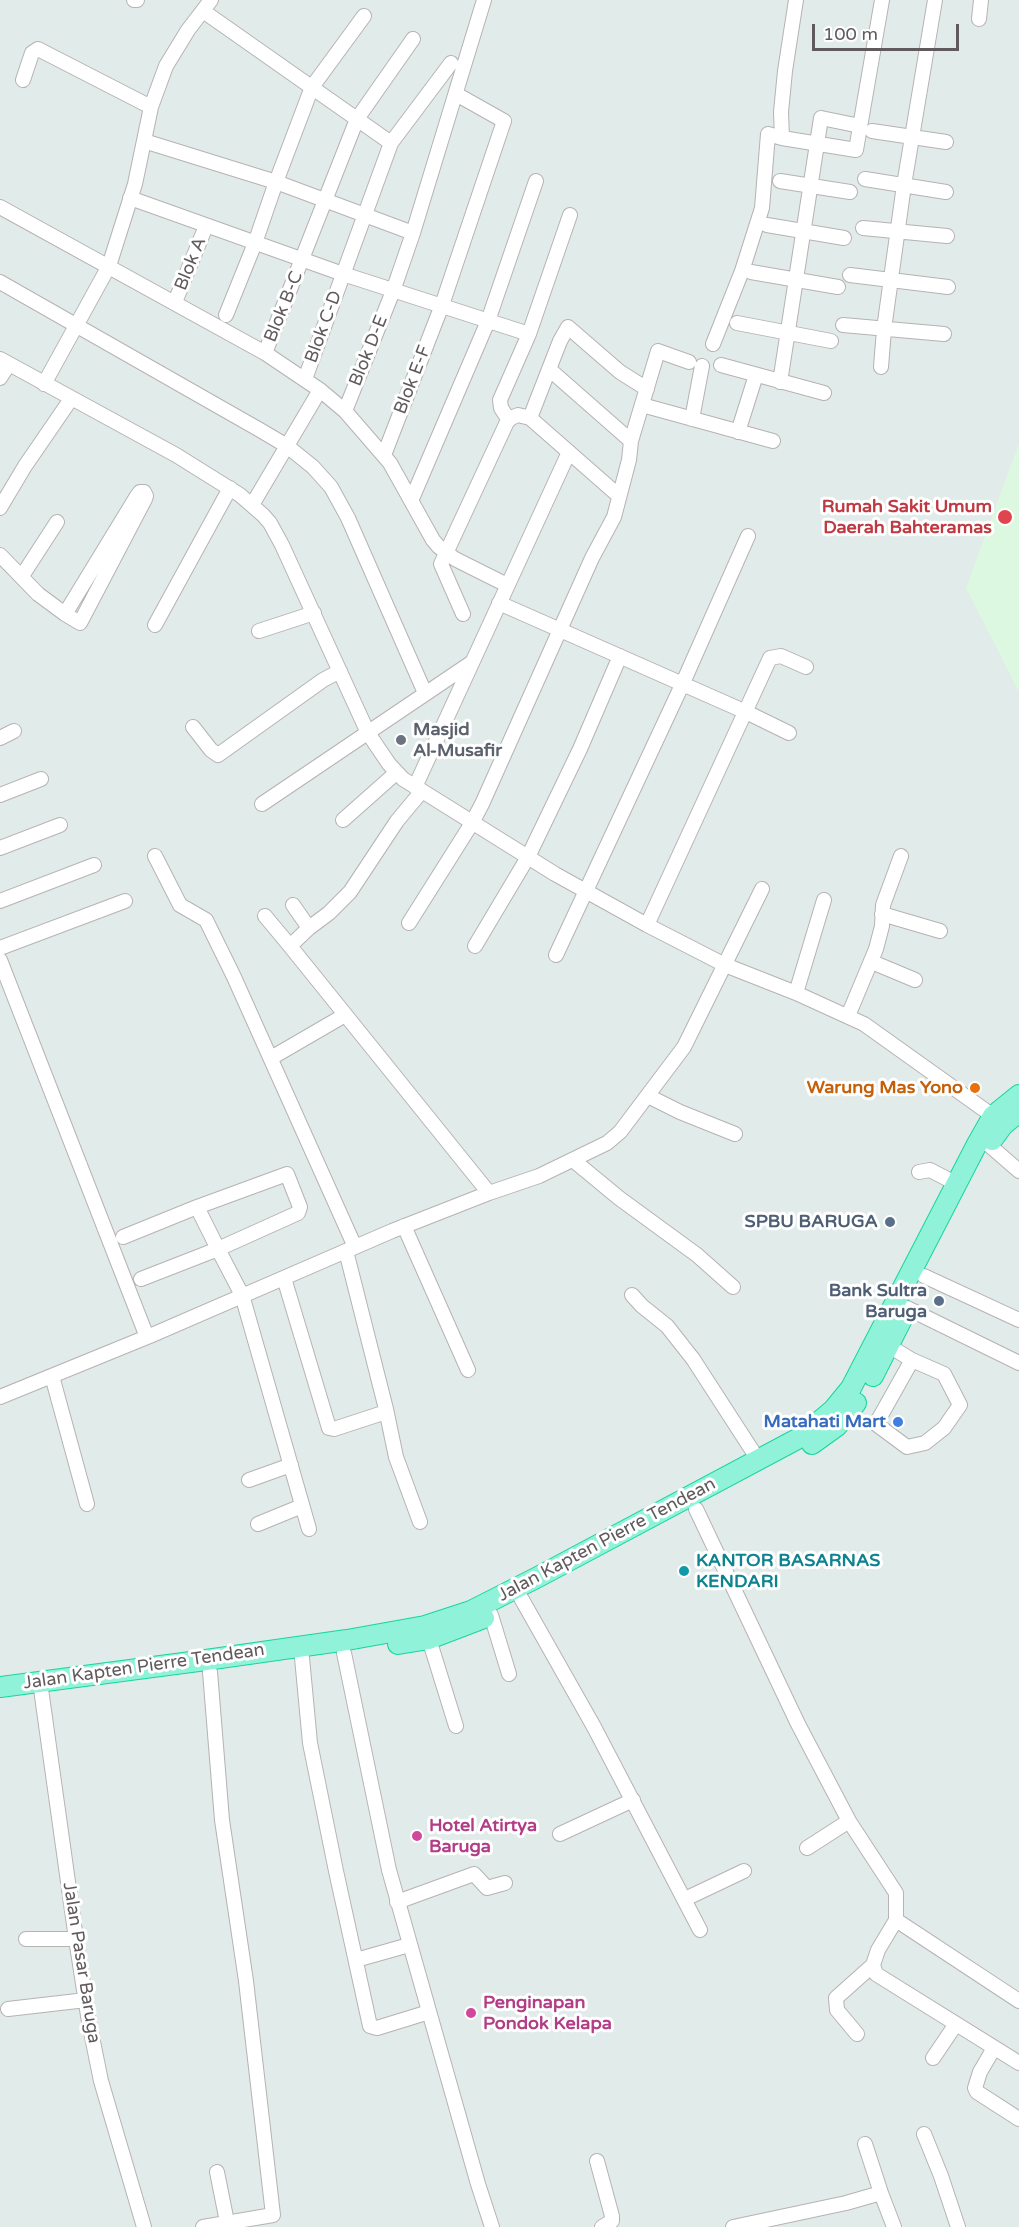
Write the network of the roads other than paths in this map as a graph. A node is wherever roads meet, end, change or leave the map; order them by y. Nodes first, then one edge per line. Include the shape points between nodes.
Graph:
1 (484, 0) edge
2 (796, 0) edge
3 (882, 0) edge
4 (935, 0) edge
5 (981, 0) edge
6 (207, 5) edge
7 (364, 16) dead end
8 (980, 19) dead end
9 (413, 39) dead end
10 (451, 63) dead end
11 (23, 80) dead end
12 (312, 87) junction
13 (456, 94) junction
14 (151, 106) junction
15 (357, 119) junction
16 (866, 128) junction
17 (913, 137) junction
18 (782, 138) junction
19 (144, 141) junction
20 (946, 142) dead end
21 (391, 143) junction
22 (816, 143) junction
23 (865, 179) dead end
24 (536, 181) dead end
25 (780, 181) dead end
26 (276, 182) junction
27 (904, 185) junction
28 (809, 186) junction
29 (850, 192) dead end
30 (946, 192) dead end
31 (130, 198) junction
32 (323, 201) junction
33 (0, 207) edge
34 (570, 215) dead end
35 (365, 217) junction
36 (767, 225) dead end
37 (206, 226) junction
38 (862, 228) dead end
39 (803, 231) junction
40 (898, 232) junction
41 (413, 233) junction
42 (947, 236) dead end
43 (844, 238) dead end
44 (255, 243) junction
45 (303, 260) junction
46 (109, 266) junction
47 (751, 272) dead end
48 (343, 274) junction
49 (850, 275) dead end
50 (891, 279) junction
51 (795, 280) junction
52 (0, 282) edge
53 (838, 287) dead end
54 (948, 287) dead end
55 (393, 291) junction
56 (175, 302) junction
57 (442, 305) junction
58 (226, 315) dead end
59 (488, 321) junction
60 (737, 323) dead end
61 (76, 325) junction
62 (843, 325) dead end
63 (884, 329) junction
64 (788, 331) junction
65 (529, 334) junction
66 (945, 334) dead end
67 (831, 341) dead end
68 (714, 344) dead end
69 (265, 353) junction
70 (4, 362) edge
71 (722, 365) dead end
72 (881, 367) dead end
73 (549, 369) junction
74 (756, 375) junction
75 (0, 378) edge
76 (305, 379) junction
77 (780, 382) junction
78 (44, 384) junction
79 (647, 389) junction
80 (320, 390) junction
81 (824, 393) dead end
82 (71, 399) junction
83 (642, 405) junction
84 (345, 411) junction
85 (530, 418) junction
86 (509, 420) junction
87 (692, 420) junction
88 (738, 432) junction
89 (631, 441) junction
90 (773, 441) dead end
91 (287, 446) junction
92 (569, 452) junction
93 (384, 455) junction
94 (230, 488) junction
95 (619, 496) junction
96 (411, 501) junction
97 (252, 505) junction
98 (0, 508) edge
99 (57, 522) dead end
100 (748, 536) dead end
101 (446, 553) junction
102 (0, 555) edge
103 (22, 576) junction
104 (507, 585) junction
105 (499, 603) junction
106 (314, 613) junction
107 (65, 614) junction
108 (463, 614) dead end
109 (155, 625) dead end
110 (560, 630) junction
111 (259, 631) dead end
112 (620, 656) junction
113 (471, 663) junction
114 (806, 667) dead end
115 (340, 671) junction
116 (682, 685) junction
117 (425, 693) junction
118 (746, 712) junction
119 (193, 727) dead end
120 (14, 731) dead end
121 (368, 733) junction
122 (789, 733) dead end
123 (0, 738) edge
124 (396, 773) junction
125 (41, 779) dead end
126 (418, 789) junction
127 (0, 795) edge
128 (262, 804) dead end
129 (343, 820) dead end
130 (472, 822) junction
131 (60, 825) dead end
132 (0, 848) edge
133 (155, 856) dead end
134 (901, 856) dead end
135 (528, 858) junction
136 (94, 865) dead end
137 (762, 889) dead end
138 (586, 892) junction
139 (824, 900) dead end
140 (0, 901) edge
141 (125, 901) dead end
142 (293, 906) dead end
143 (882, 914) junction
144 (265, 916) dead end
145 (409, 923) dead end
146 (647, 925) junction
147 (309, 928) junction
148 (940, 931) dead end
149 (290, 946) junction
150 (475, 946) dead end
151 (0, 948) edge
152 (556, 956) dead end
153 (0, 960) edge
154 (872, 962) junction
155 (725, 965) junction
156 (915, 980) dead end
157 (796, 993) junction
158 (345, 1015) junction
159 (848, 1016) junction
160 (271, 1058) junction
161 (1019, 1095) edge
162 (648, 1096) junction
163 (1019, 1112) edge
164 (993, 1116) junction
165 (735, 1134) dead end
166 (989, 1145) junction
167 (573, 1160) junction
168 (1019, 1170) edge
169 (919, 1172) dead end
170 (957, 1184) junction
171 (489, 1193) junction
172 (197, 1207) junction
173 (405, 1226) junction
174 (123, 1237) dead end
175 (218, 1249) junction
176 (351, 1249) junction
177 (928, 1251) junction
178 (924, 1276) junction
179 (284, 1278) junction
180 (141, 1279) dead end
181 (733, 1287) dead end
182 (242, 1295) junction
183 (632, 1295) dead end
184 (907, 1308) junction
185 (1019, 1320) edge
186 (147, 1337) junction
187 (889, 1346) junction
188 (912, 1360) junction
189 (1018, 1363) edge
190 (468, 1370) dead end
191 (52, 1376) junction
192 (0, 1397) edge
193 (386, 1412) junction
194 (759, 1461) junction
195 (291, 1465) junction
196 (249, 1480) dead end
197 (87, 1504) dead end
198 (302, 1506) junction
199 (696, 1509) junction
200 (420, 1522) dead end
201 (258, 1524) dead end
202 (309, 1529) dead end
203 (635, 1533) junction
204 (521, 1598) junction
205 (491, 1615) junction
206 (429, 1639) junction
207 (344, 1653) junction
208 (302, 1658) junction
209 (210, 1672) junction
210 (509, 1674) dead end
211 (0, 1686) edge
212 (41, 1688) junction
213 (0, 1700) edge
214 (456, 1726) dead end
215 (633, 1800) junction
216 (849, 1821) junction
217 (560, 1834) dead end
218 (807, 1848) dead end
219 (744, 1872) dead end
220 (505, 1884) dead end
221 (685, 1899) junction
222 (397, 1902) junction
223 (896, 1920) junction
224 (700, 1930) dead end
225 (26, 1939) dead end
226 (76, 1939) junction
227 (409, 1945) junction
228 (356, 1960) junction
229 (873, 1965) junction
230 (86, 2000) junction
231 (1019, 2001) edge
232 (8, 2009) dead end
233 (429, 2012) junction
234 (956, 2024) junction
235 (857, 2034) dead end
236 (994, 2048) junction
237 (933, 2058) dead end
238 (1019, 2063) edge
239 (1019, 2119) edge
240 (924, 2134) dead end
241 (865, 2144) dead end
242 (597, 2162) dead end
243 (217, 2172) dead end
244 (880, 2193) junction
245 (227, 2222) junction
246 (144, 2227) edge
247 (203, 2227) edge
248 (492, 2227) edge
249 (602, 2227) edge
250 (733, 2227) edge
251 (894, 2227) edge
252 (958, 2227) edge

1 - 13 street, Blok D-E
2 - 18 street via 785,71
3 - 16 street
4 - 17 street
5 - 8 street
6 - 12 street
6 - 14 street via 166,66
7 - 12 street
9 - 15 street, Blok B-C
10 - 21 street, Blok C-D
11 - 14 street via 32,53 38,49
12 - 15 street
12 - 26 street
13 - 41 street, Blok D-E
13 - 57 street, Blok E-F via 504,121
14 - 19 street
15 - 21 street
15 - 32 street, Blok B-C
16 - 17 street
16 - 22 street via 856,150
16 - 22 street via 821,118
17 - 20 street
17 - 27 street
18 - 22 street
18 - 68 street via 768,134 762,208
19 - 26 street
19 - 31 street
21 - 35 street, Blok C-D
22 - 28 street
23 - 27 street
24 - 59 street
25 - 28 street
26 - 32 street
26 - 44 street
27 - 30 street
27 - 40 street
28 - 29 street
28 - 39 street
31 - 37 street
31 - 46 street
32 - 35 street
32 - 45 street, Blok B-C
33 - 46 street
34 - 65 street
35 - 41 street
35 - 48 street, Blok C-D
36 - 39 street
37 - 44 street
37 - 56 street, Blok A
38 - 40 street
39 - 43 street
39 - 51 street
40 - 42 street
40 - 50 street
41 - 55 street, Blok D-E
44 - 45 street
44 - 58 street
45 - 48 street
45 - 69 street, Blok B-C
46 - 56 street
46 - 61 street
47 - 51 street
48 - 55 street
48 - 76 street, Blok C-D
49 - 50 street
50 - 54 street
50 - 63 street
51 - 53 street
51 - 64 street
52 - 61 street
55 - 57 street
55 - 84 street, Blok D-E
56 - 69 street
57 - 59 street
57 - 93 street, Blok E-F
59 - 65 street
59 - 96 street
60 - 64 street
61 - 78 street
61 - 91 street
62 - 63 street
63 - 66 street
63 - 72 street
64 - 67 street
64 - 77 street
65 - 86 street via 500,400
69 - 76 street
70 - 75 street
70 - 78 street
71 - 74 street
73 - 79 street via 568,327 620,372
73 - 85 street
73 - 89 street
74 - 77 street
74 - 88 street
76 - 80 street
77 - 81 street
78 - 82 street
79 - 83 street
79 - 87 street via 658,351 696,364
80 - 84 street
80 - 91 street
82 - 94 street
82 - 98 street
83 - 87 street
83 - 89 street
84 - 93 street
85 - 86 street via 518,415
85 - 92 street
86 - 101 street
87 - 88 street
88 - 90 street
89 - 95 street
91 - 97 street
91 - 117 street via 313,467 336,494
92 - 95 street
92 - 104 street
93 - 96 street
94 - 97 street
94 - 109 street
95 - 110 street via 614,517
96 - 101 street via 433,540
97 - 106 street via 270,523
99 - 103 street
100 - 116 street
101 - 104 street
101 - 108 street via 441,569
102 - 103 street
103 - 107 street
104 - 105 street
105 - 110 street
105 - 113 street
106 - 111 street
106 - 115 street
107 - 107 street via 80,623 145,499 144,492 137,496
110 - 112 street
110 - 130 street
112 - 116 street
112 - 135 street
113 - 117 street
113 - 126 street
114 - 118 street via 781,656 770,658
115 - 119 street via 218,755
115 - 121 street
116 - 118 street
116 - 138 street
117 - 121 street
118 - 122 street
118 - 146 street
120 - 123 street
121 - 124 street
121 - 128 street
124 - 126 street
124 - 129 street
125 - 127 street
126 - 130 street
126 - 147 street via 350,892
130 - 135 street
130 - 145 street
131 - 132 street
133 - 160 street via 180,904 206,920
134 - 143 street
135 - 138 street
135 - 150 street
136 - 140 street
137 - 155 street
138 - 146 street
138 - 152 street
139 - 157 street
141 - 151 street
142 - 147 street
143 - 148 street
143 - 154 street
144 - 149 street
146 - 155 street
147 - 149 street
149 - 158 street
153 - 186 street
154 - 156 street
154 - 159 street
155 - 157 street
155 - 162 street via 684,1047
157 - 159 street
158 - 160 street
158 - 171 street
159 - 164 street
160 - 176 street
161 - 164 highway, Jalan Kapten Pierre Tendean
162 - 165 street
162 - 167 street via 613,1139
163 - 166 highway, Jalan Kapten Pierre Tendean via 1003,1125
164 - 170 highway, Jalan Kapten Pierre Tendean
166 - 168 street
166 - 177 highway, Jalan Kapten Pierre Tendean
167 - 171 street
167 - 181 street
169 - 170 street via 930,1170
170 - 177 highway, Jalan Kapten Pierre Tendean
171 - 173 street
172 - 174 street
172 - 175 street
172 - 175 street via 284,1173 289,1177 300,1207 298,1213
173 - 176 street
173 - 190 street
175 - 180 street
175 - 182 street
176 - 179 street
176 - 193 street
177 - 178 highway, Jalan Kapten Pierre Tendean
177 - 194 highway, Jalan Kapten Pierre Tendean via 851,1388 815,1427
178 - 184 highway, Jalan Kapten Pierre Tendean
178 - 185 street
179 - 182 street
179 - 193 street via 330,1428
182 - 186 street
182 - 195 street
183 - 194 street via 667,1326 693,1359
184 - 187 highway, Jalan Kapten Pierre Tendean
184 - 189 street
186 - 191 street
187 - 188 street
187 - 199 highway, Jalan Kapten Pierre Tendean via 863,1393 837,1426
188 - 188 street via 876,1424 907,1447 919,1446 944,1428 960,1405 947,1376
191 - 192 street
191 - 197 street
193 - 200 street via 396,1457
194 - 203 highway, Jalan Kapten Pierre Tendean
195 - 196 street
195 - 198 street
198 - 201 street
198 - 202 street
199 - 203 highway, Jalan Kapten Pierre Tendean
199 - 216 street via 798,1724
203 - 204 highway, Jalan Kapten Pierre Tendean
203 - 212 highway, Jalan Kapten Pierre Tendean via 471,1611 425,1626
204 - 205 highway, Jalan Kapten Pierre Tendean
204 - 215 street
205 - 206 highway, Jalan Kapten Pierre Tendean
205 - 210 street
206 - 207 highway, Jalan Kapten Pierre Tendean
206 - 214 street
207 - 208 highway, Jalan Kapten Pierre Tendean
207 - 222 street
208 - 209 highway, Jalan Kapten Pierre Tendean
208 - 228 street via 310,1743
209 - 212 highway, Jalan Kapten Pierre Tendean
209 - 245 street via 222,1820 246,1981 273,2215
211 - 212 highway, Jalan Kapten Pierre Tendean
212 - 213 highway, Jalan Kapten Pierre Tendean
212 - 226 street, Jalan Pasar Baruga
215 - 217 street
215 - 221 street
216 - 218 street
216 - 223 street via 896,1893
219 - 221 street
220 - 222 street via 487,1888 474,1874
221 - 224 street
222 - 227 street
223 - 229 street
223 - 231 street
225 - 226 street
226 - 230 street, Jalan Pasar Baruga
227 - 228 street
227 - 233 street
228 - 233 street via 370,2026
229 - 234 street via 876,1974
229 - 235 street via 836,1998 837,2010
230 - 232 street
230 - 246 street, Jalan Pasar Baruga via 101,2081
233 - 248 street
234 - 236 street
234 - 237 street
236 - 238 street
236 - 239 street via 975,2088
240 - 252 street
241 - 244 street
242 - 249 street via 612,2216 612,2221
243 - 245 street
244 - 250 street
244 - 251 street
245 - 247 street

